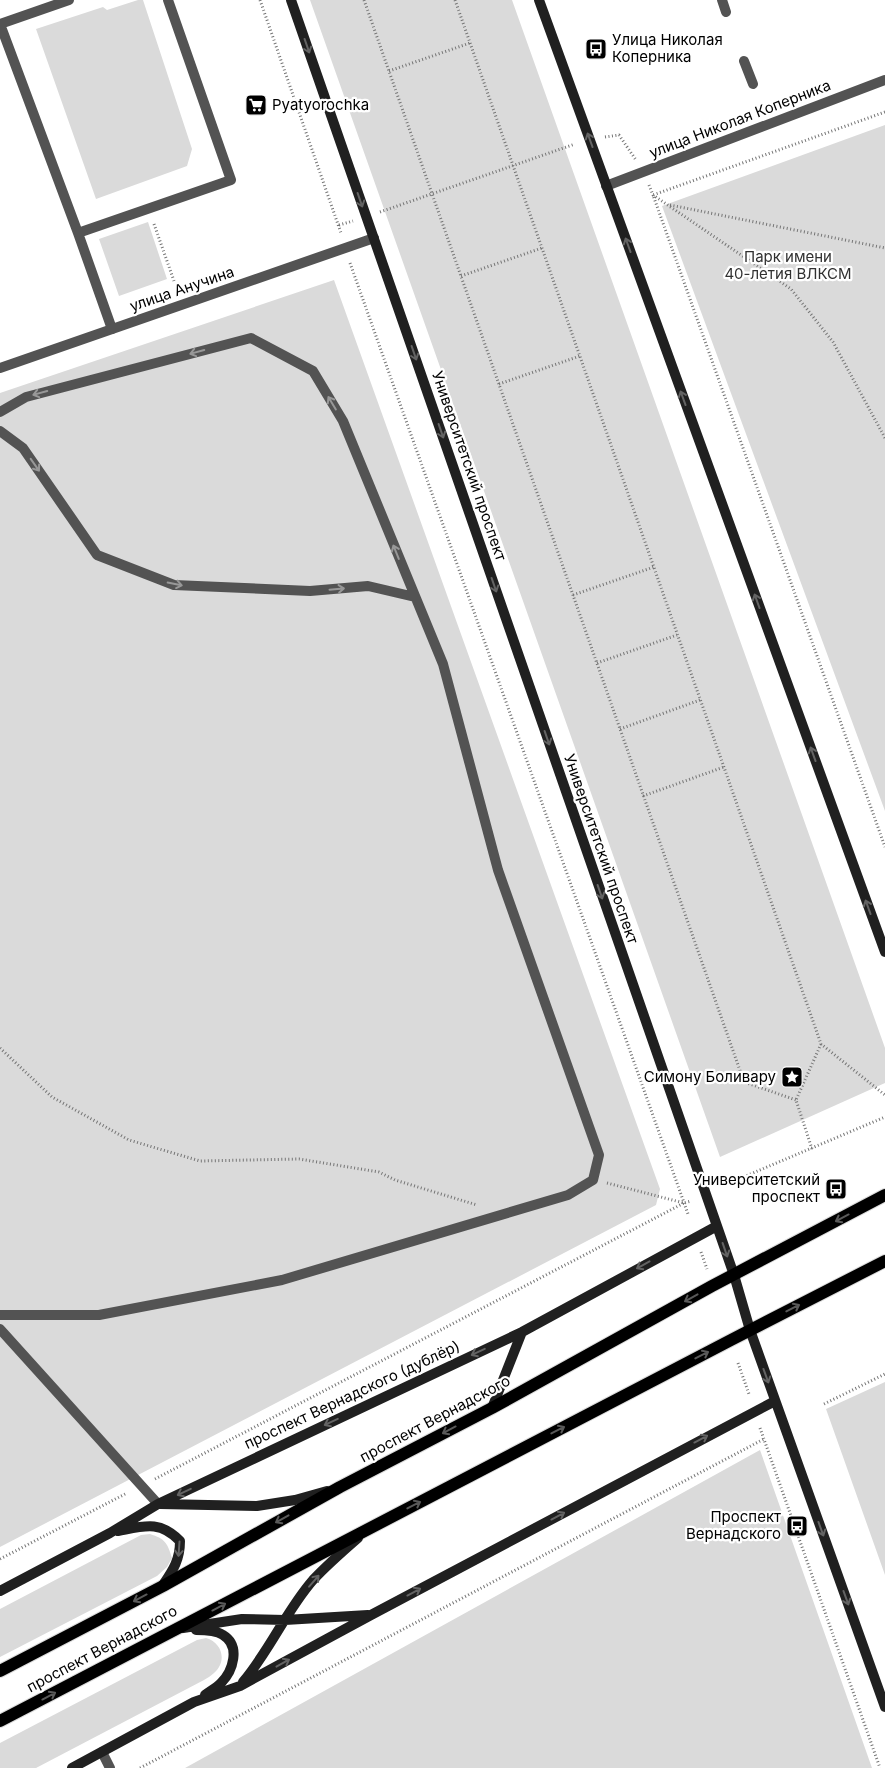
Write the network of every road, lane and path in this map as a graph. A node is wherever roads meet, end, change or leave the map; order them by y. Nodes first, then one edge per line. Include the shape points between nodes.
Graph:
1 (69, 0) edge
2 (168, 0) edge
3 (260, 0) edge
4 (291, 0) edge
5 (364, 0) edge
6 (455, 0) edge
7 (539, 0) edge
8 (722, 0) edge
9 (726, 12) dead end
10 (0, 24) edge
11 (470, 43) junction
12 (744, 61) dead end
13 (389, 71) junction
14 (885, 80) edge
15 (753, 84) dead end
16 (885, 112) edge
17 (590, 140) junction
18 (513, 166) junction
19 (644, 171) junction
20 (606, 186) junction
21 (433, 194) junction
22 (654, 195) junction
23 (667, 204) junction
24 (148, 209) junction
25 (366, 217) junction
26 (78, 233) junction
27 (374, 238) junction
28 (345, 248) junction
29 (542, 248) junction
30 (885, 248) edge
31 (461, 276) junction
32 (174, 281) dead end
33 (112, 329) junction
34 (580, 356) junction
35 (0, 368) edge
36 (499, 384) junction
37 (0, 412) edge
38 (0, 431) edge
39 (885, 438) edge
40 (654, 567) junction
41 (573, 595) junction
42 (415, 597) junction
43 (677, 635) junction
44 (597, 663) junction
45 (700, 700) junction
46 (620, 728) junction
47 (724, 767) junction
48 (643, 796) junction
49 (885, 847) edge
50 (885, 952) edge
51 (821, 1044) junction
52 (0, 1048) edge
53 (885, 1095) edge
54 (796, 1100) junction
55 (885, 1117) edge
56 (812, 1149) junction
57 (593, 1180) junction
58 (734, 1181) dead end
59 (885, 1195) edge
60 (691, 1201) dead end
61 (684, 1203) junction
62 (479, 1206) dead end
63 (688, 1214) dead end
64 (717, 1226) junction
65 (699, 1247) dead end
66 (885, 1261) edge
67 (709, 1275) dead end
68 (734, 1275) junction
69 (0, 1315) edge
70 (0, 1329) edge
71 (750, 1330) junction
72 (522, 1332) junction
73 (738, 1363) dead end
74 (885, 1374) edge
75 (749, 1394) dead end
76 (775, 1401) junction
77 (824, 1404) dead end
78 (492, 1408) junction
79 (760, 1428) dead end
80 (764, 1439) junction
81 (141, 1486) junction
82 (340, 1487) junction
83 (158, 1504) junction
84 (370, 1527) junction
85 (110, 1533) junction
86 (0, 1559) edge
87 (163, 1586) junction
88 (0, 1591) edge
89 (371, 1615) junction
90 (285, 1620) junction
91 (175, 1630) junction
92 (0, 1671) edge
93 (240, 1686) junction
94 (194, 1702) junction
95 (885, 1706) edge
96 (0, 1721) edge
97 (102, 1752) junction
98 (72, 1768) edge
99 (110, 1768) edge
100 (140, 1768) edge
101 (880, 1768) edge

1 - 10 street
2 - 24 street via 231,180
3 - 28 path
4 -> 25 main road, Университетский проспект
5 - 13 path
6 - 11 path
7 - 17 main road
8 - 9 street
10 - 26 street
11 - 13 path
11 - 18 path
12 - 15 street
13 - 21 path
14 - 19 street, улица Николая Коперника
16 - 22 path
17 - 18 path
17 - 19 path via 619,135
20 -> 17 main road
18 - 21 path
18 - 29 path
19 - 20 street, улица Николая Коперника
19 - 22 path
50 -> 20 main road
21 - 25 path
21 - 31 path
22 - 23 path
22 - 49 path
23 - 30 path
23 - 39 path via 791,289 833,342
24 - 26 street
24 - 32 path
25 - 27 main road, Университетский проспект
26 - 33 street
27 - 28 street, улица Анучина
27 -> 64 main road, Университетский проспект
28 - 33 street, улица Анучина
28 - 61 path
29 - 31 path
29 - 34 path
31 - 36 path
33 - 35 street, улица Анучина
34 - 36 path
34 - 40 path
36 - 41 path
42 -> 37 street via 343,422 313,371 251,338 26,397
38 -> 42 street via 23,448 97,555 174,585 310,591 368,586
40 - 41 path
40 - 43 path
41 - 44 path
42 - 57 street via 443,664 498,870 599,1155
43 - 44 path
43 - 45 path
44 - 46 path
45 - 46 path
45 - 47 path
46 - 48 path
47 - 48 path
47 - 51 path
48 - 54 path via 744,1082
51 - 53 path
51 - 54 path
52 - 62 path via 52,1097 130,1140 200,1161 299,1159 378,1172
54 - 56 path
55 - 56 path
56 - 58 path
57 - 61 path
57 - 69 street via 568,1195 282,1280 99,1316
59 -> 68 main road, проспект Вернадского
60 - 61 path
61 - 63 path
61 - 81 path
64 -> 68 main road, Университетский проспект
64 -> 72 main road, проспект Вернадского (дублёр)
65 - 67 path
71 -> 66 main road, проспект Вернадского
68 - 71 main road, Университетский проспект
68 -> 78 main road, проспект Вернадского
70 - 81 street
71 -> 76 main road, Университетский проспект
84 -> 71 main road, проспект Вернадского
72 - 78 main road
72 -> 83 main road, проспект Вернадского (дублёр)
73 - 75 path
74 - 77 path
89 -> 76 main road
76 -> 95 main road, Университетский проспект
78 -> 82 main road, проспект Вернадского
79 - 80 path
80 - 100 path
80 - 101 path
81 - 83 street
81 - 86 path
82 - 83 main road via 295,1500 257,1506
82 -> 87 main road, проспект Вернадского
83 - 85 main road, проспект Вернадского (дублёр)
90 -> 84 main road via 313,1580
91 -> 84 main road, проспект Вернадского
85 -> 87 main road via 160,1527 180,1541 180,1554
85 - 88 main road, проспект Вернадского (дублёр)
87 -> 92 main road, проспект Вернадского
89 - 90 main road
93 -> 89 main road
90 - 91 main road via 242,1619
90 - 93 main road via 259,1663
91 - 94 main road via 208,1630 224,1635 232,1646 234,1657 229,1672 221,1683
96 -> 91 main road, проспект Вернадского
93 - 94 main road
94 - 97 main road
97 - 98 main road
97 - 99 street

